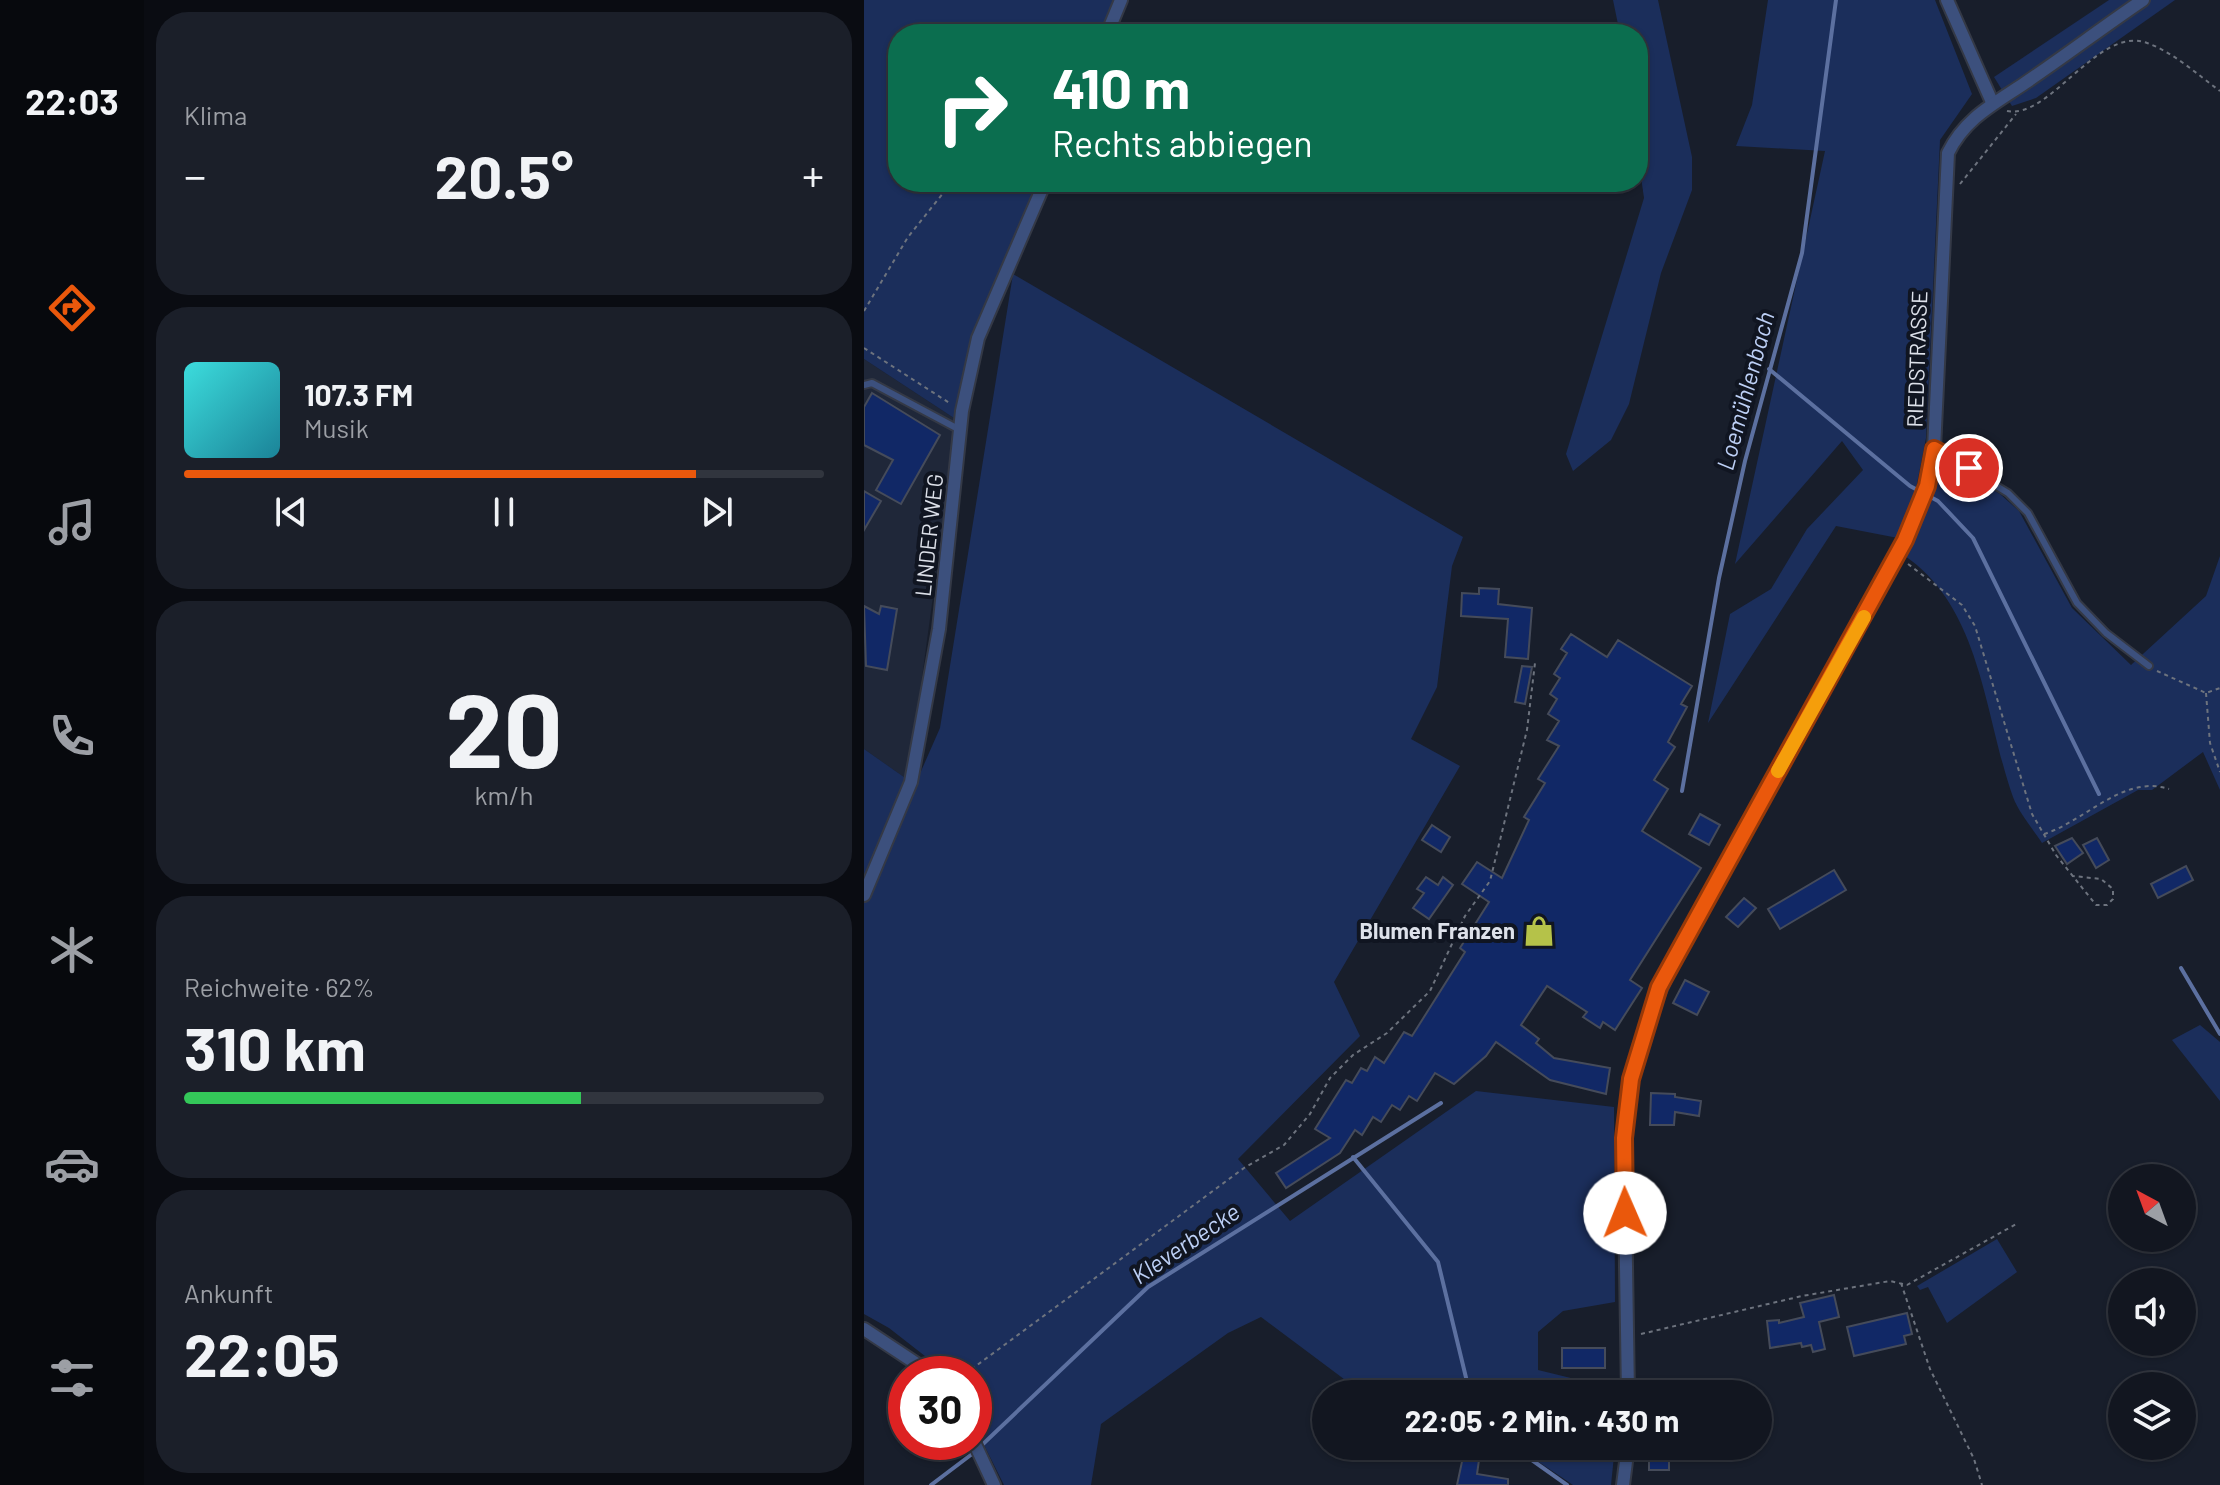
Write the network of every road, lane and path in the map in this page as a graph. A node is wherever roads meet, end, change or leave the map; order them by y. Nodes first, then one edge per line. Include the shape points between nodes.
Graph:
1 (1121, 0) edge
2 (1947, 0) edge
3 (2143, 0) edge
4 (1111, 24) edge
5 (2220, 91) edge
6 (1992, 102) junction
7 (2017, 113) junction
8 (1944, 188) junction
9 (944, 192) edge
10 (1041, 192) edge
11 (864, 311) edge
12 (864, 348) edge
13 (864, 385) edge
14 (962, 411) junction
15 (960, 430) junction
16 (1934, 449) junction
17 (1897, 556) junction
18 (1535, 663) dead end
19 (2149, 666) joint
20 (2220, 688) edge
21 (2206, 693) junction
22 (2220, 772) edge
23 (2169, 789) dead end
24 (2044, 835) junction
25 (2073, 876) junction
26 (864, 895) edge
27 (2018, 1223) dead end
28 (1901, 1283) junction
29 (864, 1329) edge
30 (1626, 1337) junction
31 (905, 1356) edge
32 (989, 1356) edge
33 (1628, 1380) edge
34 (982, 1460) edge
35 (1626, 1460) edge
36 (994, 1485) edge
37 (1623, 1485) edge
38 (1982, 1485) edge

1 - 4 street
2 - 6 street
3 - 6 street, RIEDSTRASSE
5 - 7 path via 2148,43 2133,40 2114,46
6 - 7 path
6 - 8 street, RIEDSTRASSE via 1958,133 1948,153
7 - 8 path via 1964,182
8 - 16 street, RIEDSTRASSE
9 - 11 path via 908,237
10 - 14 street, LINDER WEG via 978,338
12 - 14 path
13 - 15 lane via 872,383
14 - 15 street, LINDER WEG
15 - 26 street, LINDER WEG via 939,629 911,782
16 - 17 street, RIEDSTRASSE via 1922,501
16 - 19 lane via 2008,493 2028,513 2077,603
17 - 24 path via 1962,605 1975,626 2032,814
17 - 30 street, RIEDSTRASSE via 1679,948 1648,1018 1631,1079 1624,1138
18 - 32 path via 1527,730 1490,881 1465,916 1430,991 1330,1078 1284,1145 1244,1168
19 - 21 path
20 - 21 path
21 - 22 path via 2210,743
23 - 24 path via 2139,785
24 - 25 path
25 - 25 path via 2107,883 2113,899 2096,905
27 - 28 path via 1907,1285
28 - 30 path via 1802,1296
28 - 38 path via 1930,1369
29 - 31 street
30 - 33 street, RIEDSTRASSE
34 - 36 street
35 - 37 street

